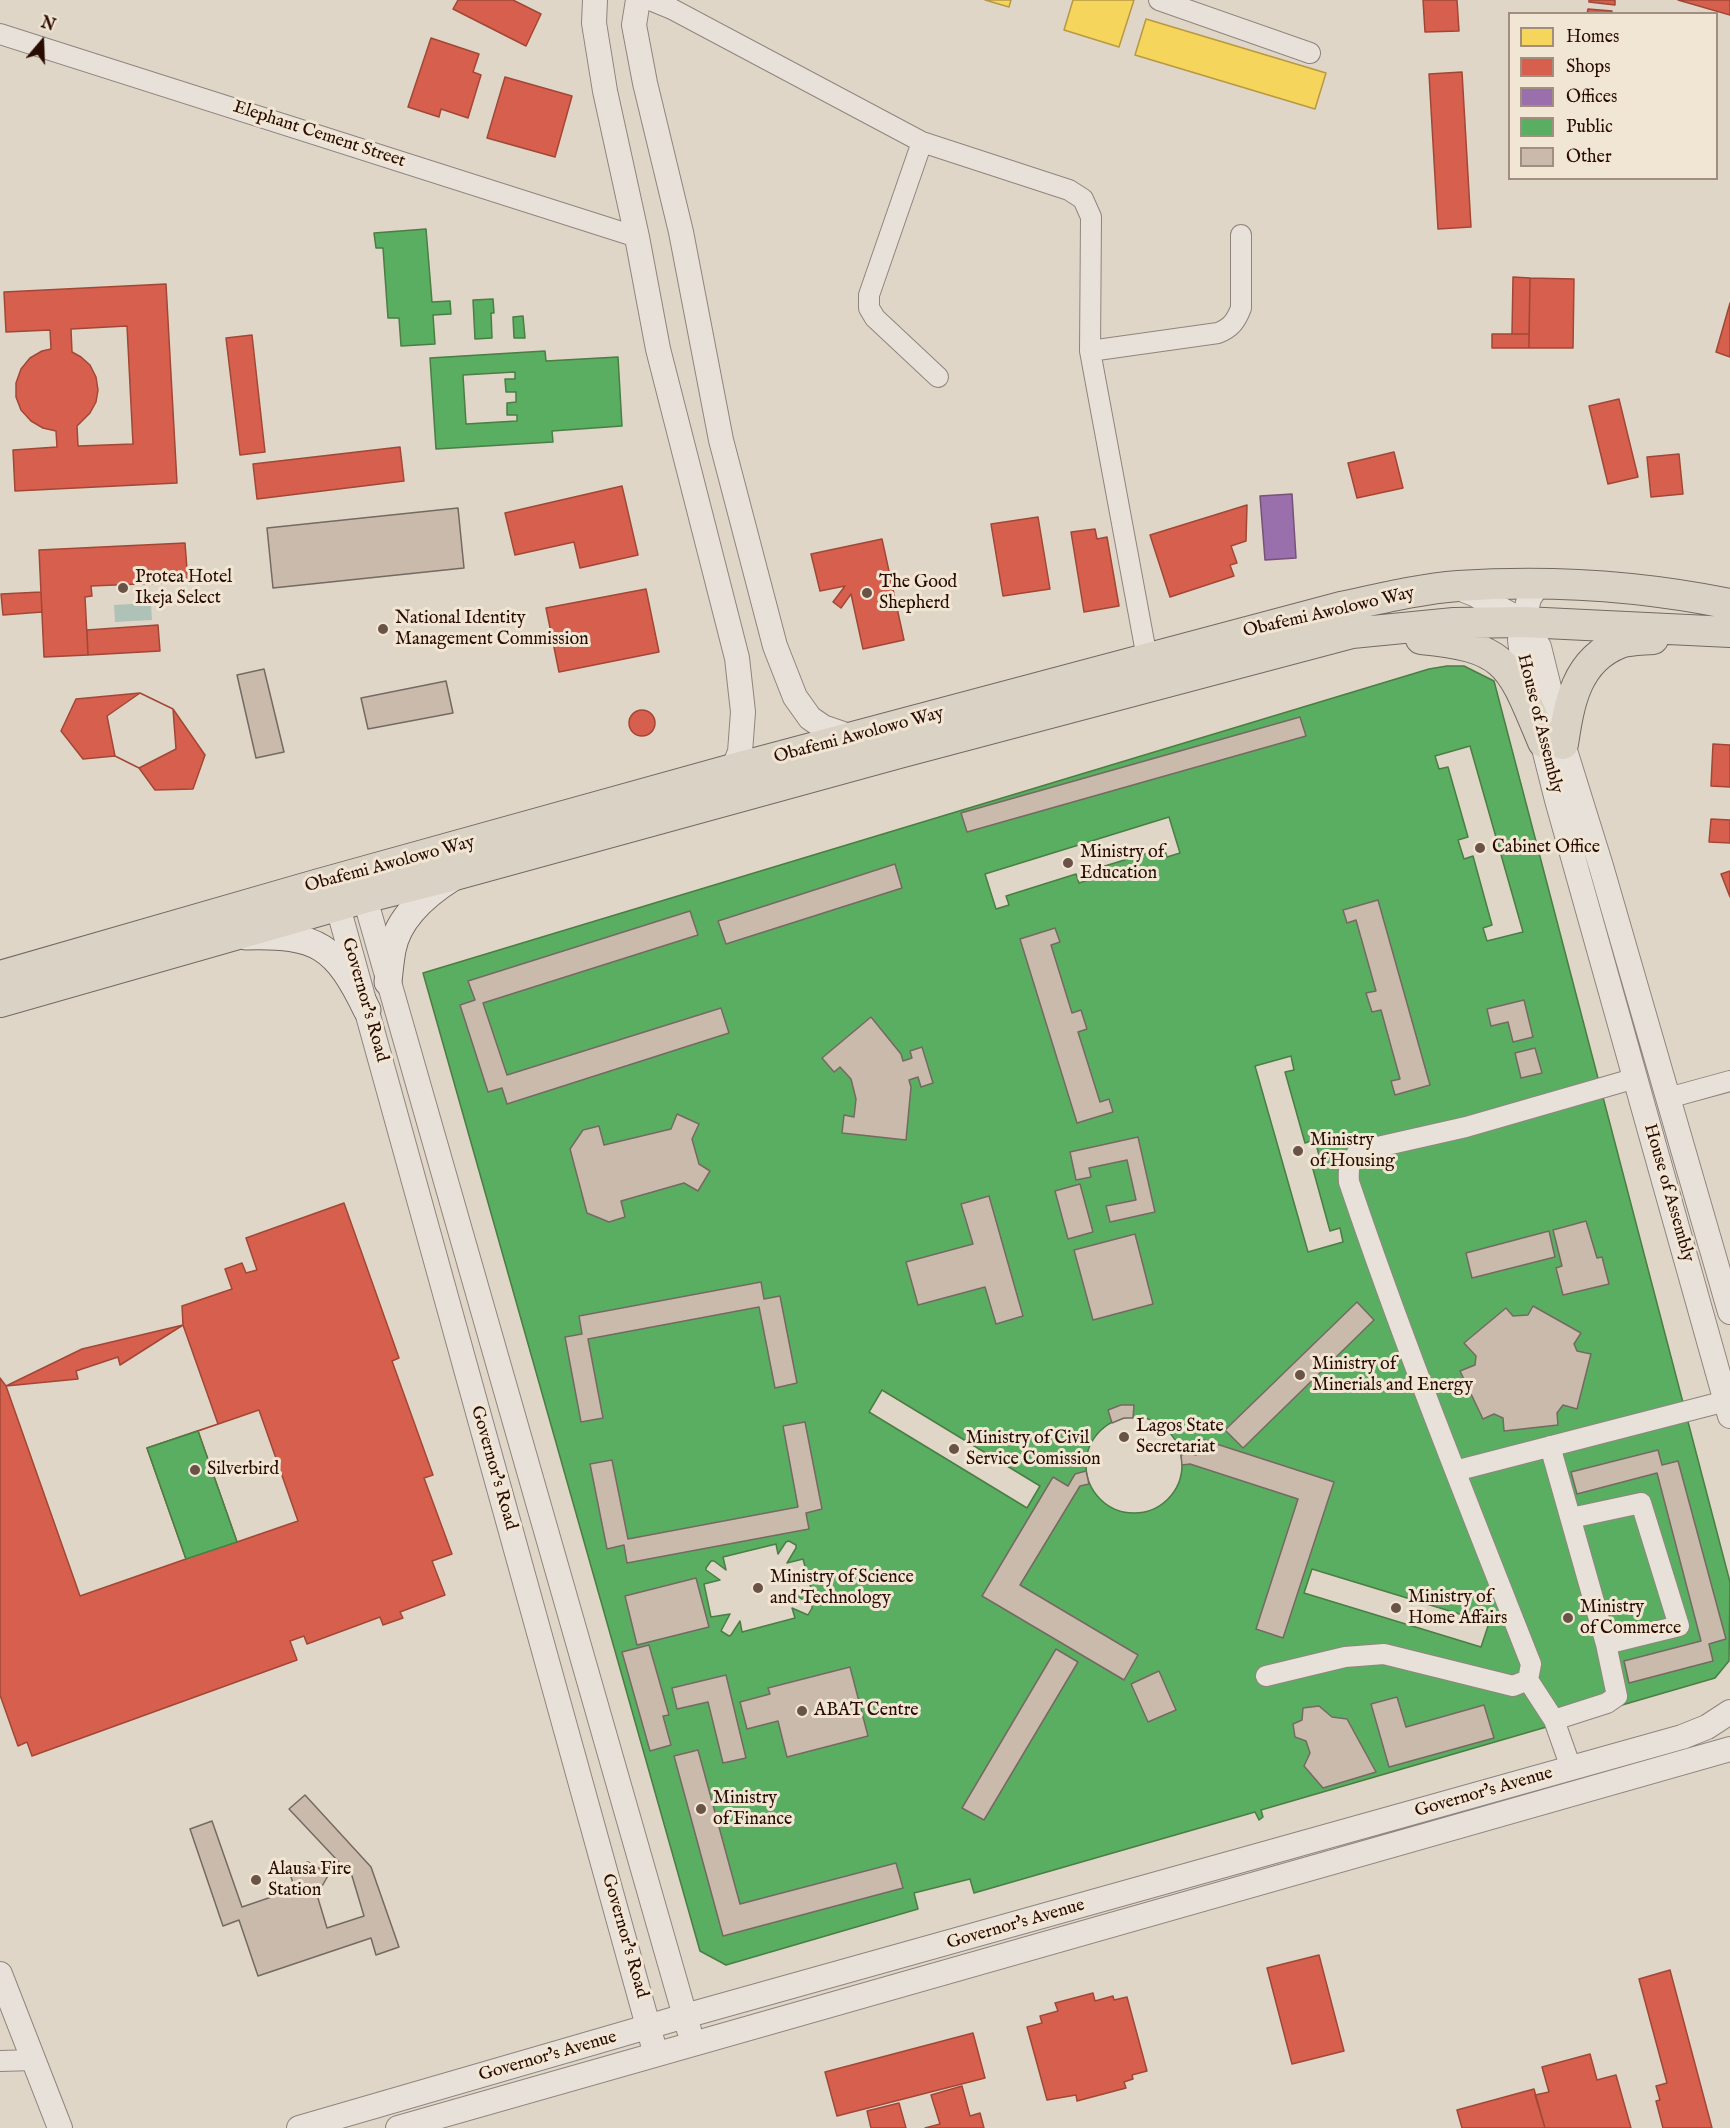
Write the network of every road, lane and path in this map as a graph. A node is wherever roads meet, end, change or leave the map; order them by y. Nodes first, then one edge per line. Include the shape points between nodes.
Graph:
1 (596, 0) edge
2 (638, 0) edge
3 (651, 0) edge
4 (1159, 0) edge
5 (0, 34) edge
6 (1310, 53) dead end
7 (922, 142) junction
8 (1241, 235) dead end
9 (637, 237) junction
10 (1090, 351) junction
11 (938, 377) dead end
12 (1538, 585) junction
13 (1456, 586) junction
14 (760, 593) junction
15 (723, 602) junction
16 (1730, 604) edge
17 (1524, 622) junction
18 (1352, 633) junction
19 (1730, 634) edge
20 (1147, 658) junction
21 (852, 737) junction
22 (1553, 743) junction
23 (733, 769) junction
24 (455, 875) junction
25 (348, 890) junction
26 (233, 936) junction
27 (1, 981) edge
28 (388, 982) junction
29 (367, 1010) junction
30 (1636, 1078) junction
31 (1730, 1081) edge
32 (1668, 1098) junction
33 (1730, 1312) edge
34 (1728, 1408) edge
35 (1550, 1446) junction
36 (1455, 1471) junction
37 (1571, 1518) junction
38 (1606, 1644) junction
39 (1266, 1676) dead end
40 (1528, 1680) junction
41 (1730, 1713) edge
42 (1554, 1720) junction
43 (1730, 1749) edge
44 (1571, 1768) junction
45 (0, 1974) edge
46 (685, 2016) junction
47 (650, 2028) junction
48 (693, 2044) junction
49 (656, 2055) junction
50 (34, 2060) junction
51 (0, 2061) edge
52 (60, 2128) edge
53 (298, 2128) edge
54 (398, 2128) edge

1 - 9 street via 594,23 604,84
2 - 14 street via 634,25 645,84 681,232 721,440
3 - 7 street
4 - 6 street
5 - 9 street, Elephant Cement Street
7 - 10 street via 1069,190 1083,199 1091,218
7 - 11 street via 869,295 869,308
8 - 10 street via 1241,308 1237,320 1227,329
9 - 15 street via 658,349
10 - 20 street
12 - 13 main road, Obafemi Awolowo Way
12 - 16 main road, Obafemi Awolowo Way via 1679,594
12 - 17 street via 1529,597
13 - 17 street
13 - 20 main road, Obafemi Awolowo Way via 1341,607
14 - 15 street
14 - 21 street via 795,697 810,718
15 - 23 street via 737,658 743,712 740,752
17 - 18 main road, Obafemi Awolowo Way via 1454,623
17 - 19 main road, Obafemi Awolowo Way
17 - 22 street, House of Assembly via 1539,647
18 - 22 main road via 1455,642 1480,649 1503,662
18 - 24 main road, Obafemi Awolowo Way
19 - 22 main road via 1714,640 1621,643 1599,654 1584,670
20 - 21 main road, Obafemi Awolowo Way
21 - 23 main road, Obafemi Awolowo Way
22 - 30 street, House of Assembly
22 - 32 street, House of Assembly via 1601,866
23 - 25 main road, Obafemi Awolowo Way
24 - 25 main road, Obafemi Awolowo Way
24 - 28 main road via 422,899 404,921 392,948
25 - 26 main road, Obafemi Awolowo Way
25 - 27 main road, Obafemi Awolowo Way
25 - 28 street, Governor's Road
25 - 29 street, Governor's Road
26 - 27 main road, Obafemi Awolowo Way
26 - 29 main road via 272,935 316,944 351,977
28 - 46 street, Governor's Road
29 - 47 street, Governor's Road
30 - 34 street, House of Assembly
30 - 36 street via 1466,1127 1360,1151 1352,1158 1349,1182
31 - 32 street
32 - 33 street, House of Assembly
34 - 35 street
35 - 36 street
35 - 37 street
36 - 40 street via 1531,1664
37 - 38 street
37 - 38 street via 1641,1503 1679,1626
38 - 42 street via 1617,1696
39 - 40 street via 1344,1657 1384,1654 1513,1686
40 - 42 street
41 - 44 street, Governor's Avenue via 1682,1737
42 - 44 street
43 - 48 street, Governor's Avenue
44 - 46 street, Governor's Avenue
45 - 50 street
46 - 47 street, Governor's Avenue
46 - 48 street, Governor's Road
47 - 49 street, Governor's Road
47 - 53 street, Governor's Avenue
48 - 49 street, Governor's Avenue
49 - 54 street, Governor's Avenue
50 - 51 street
50 - 52 street

